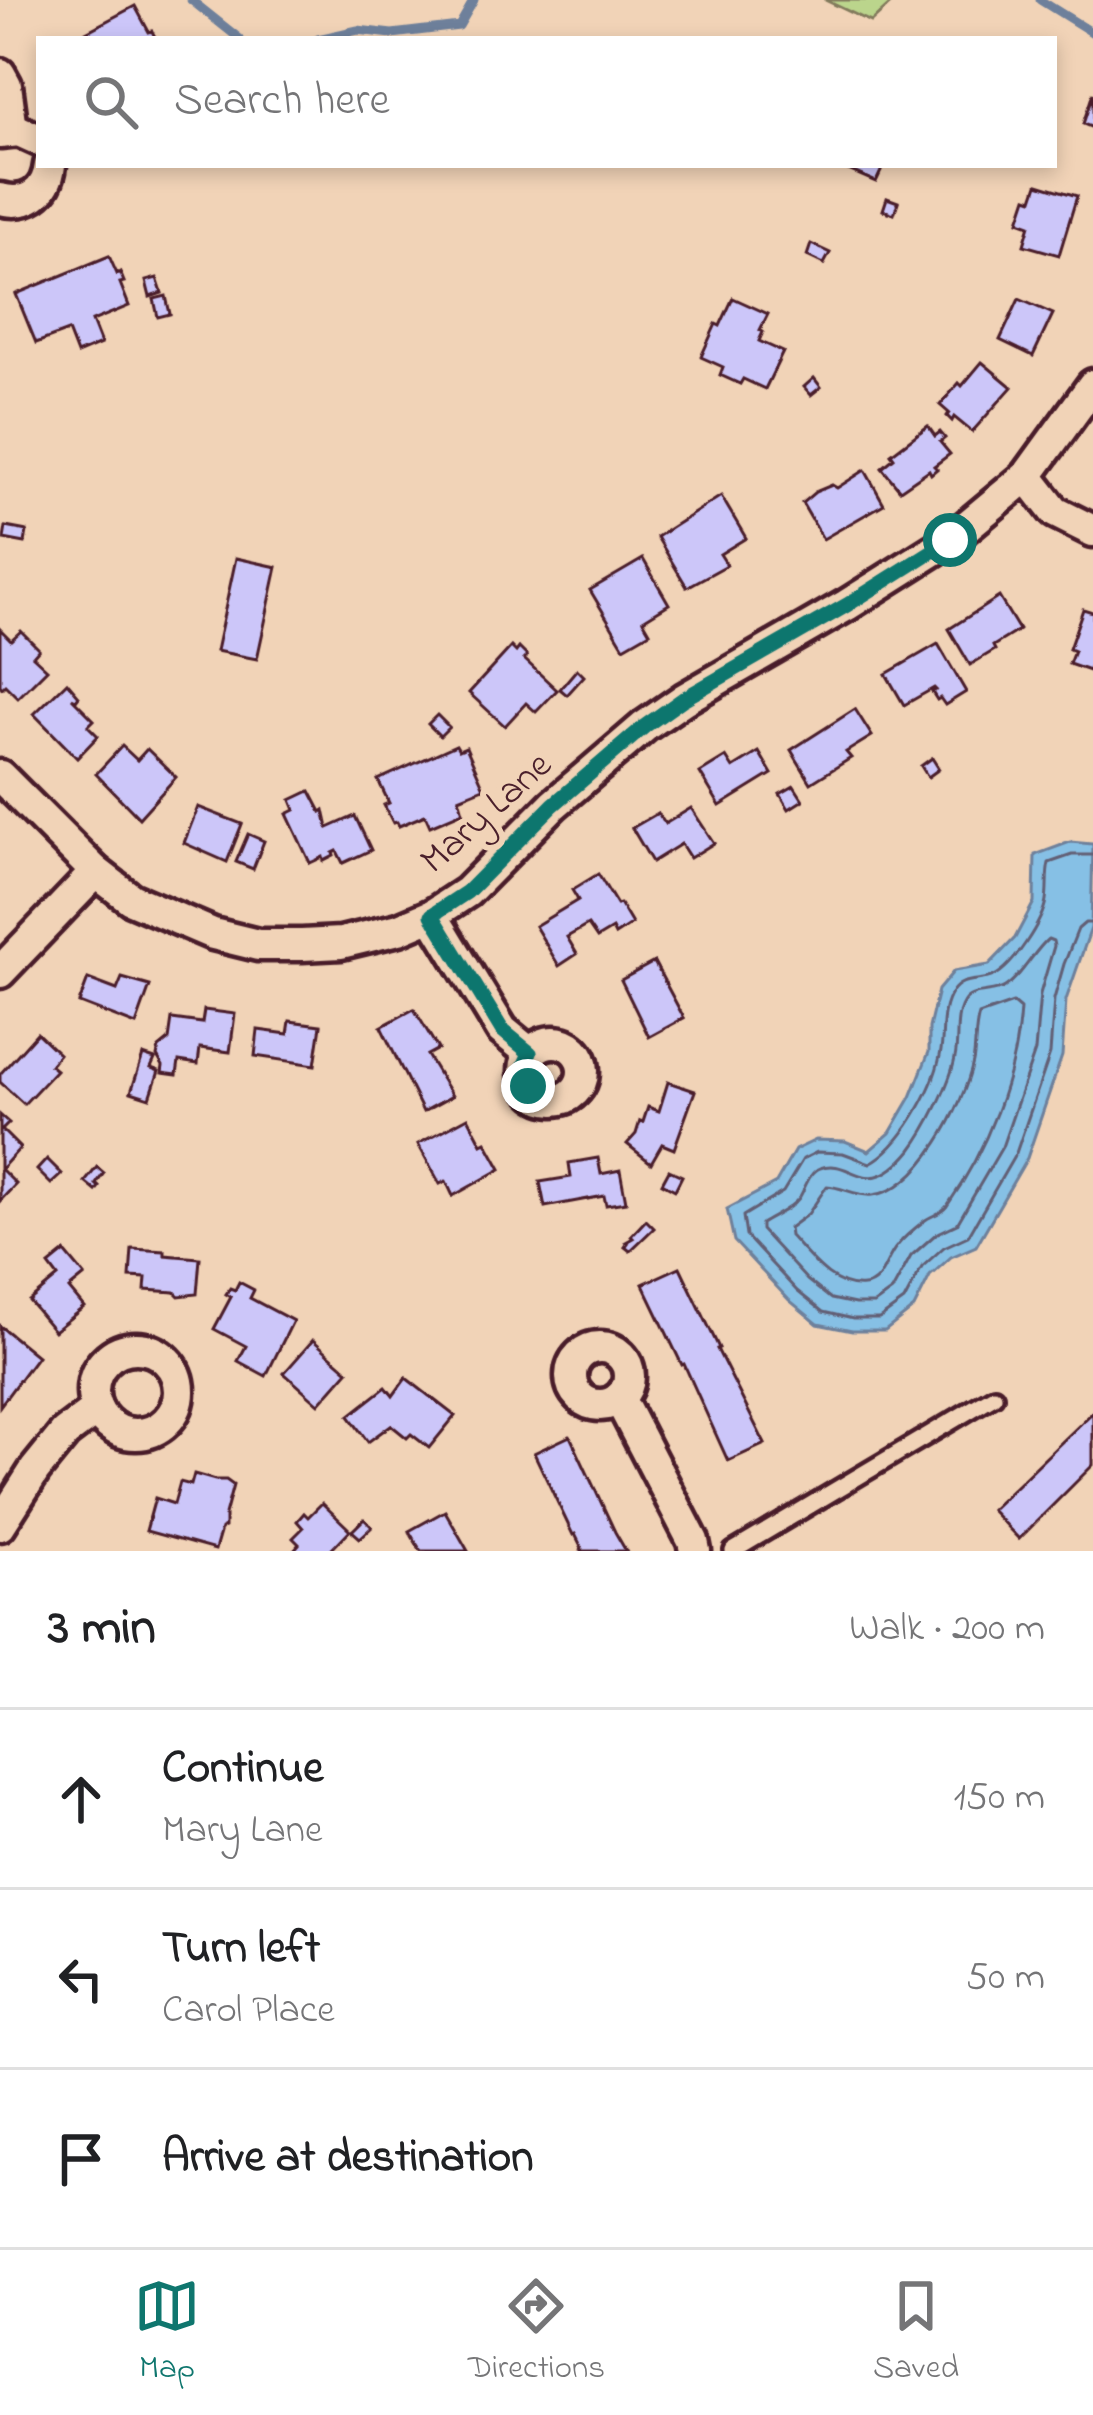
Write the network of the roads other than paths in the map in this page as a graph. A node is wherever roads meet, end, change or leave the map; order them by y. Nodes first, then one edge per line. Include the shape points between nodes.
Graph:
1 (0, 74) edge
2 (17, 135) edge
3 (49, 168) edge
4 (0, 199) edge
5 (1093, 385) edge
6 (1027, 476) junction
7 (1093, 531) edge
8 (0, 776) edge
9 (96, 872) junction
10 (432, 915) junction
11 (0, 972) edge
12 (530, 1053) dead end
13 (994, 1396) dead end
14 (620, 1398) dead end
15 (97, 1409) dead end
16 (0, 1525) edge
17 (695, 1551) edge
18 (733, 1551) edge

1 - 2 street
3 - 4 street via 32,197
5 - 6 street, Mary Lane
6 - 7 street via 1055,512
6 - 10 street, Mary Lane via 950,540 645,726 467,892
8 - 9 street, Mary Lane
9 - 10 street, Mary Lane via 131,899 258,945 341,943
9 - 11 street
10 - 12 street via 502,1030
13 - 18 lane
14 - 17 street
15 - 16 street via 65,1433

